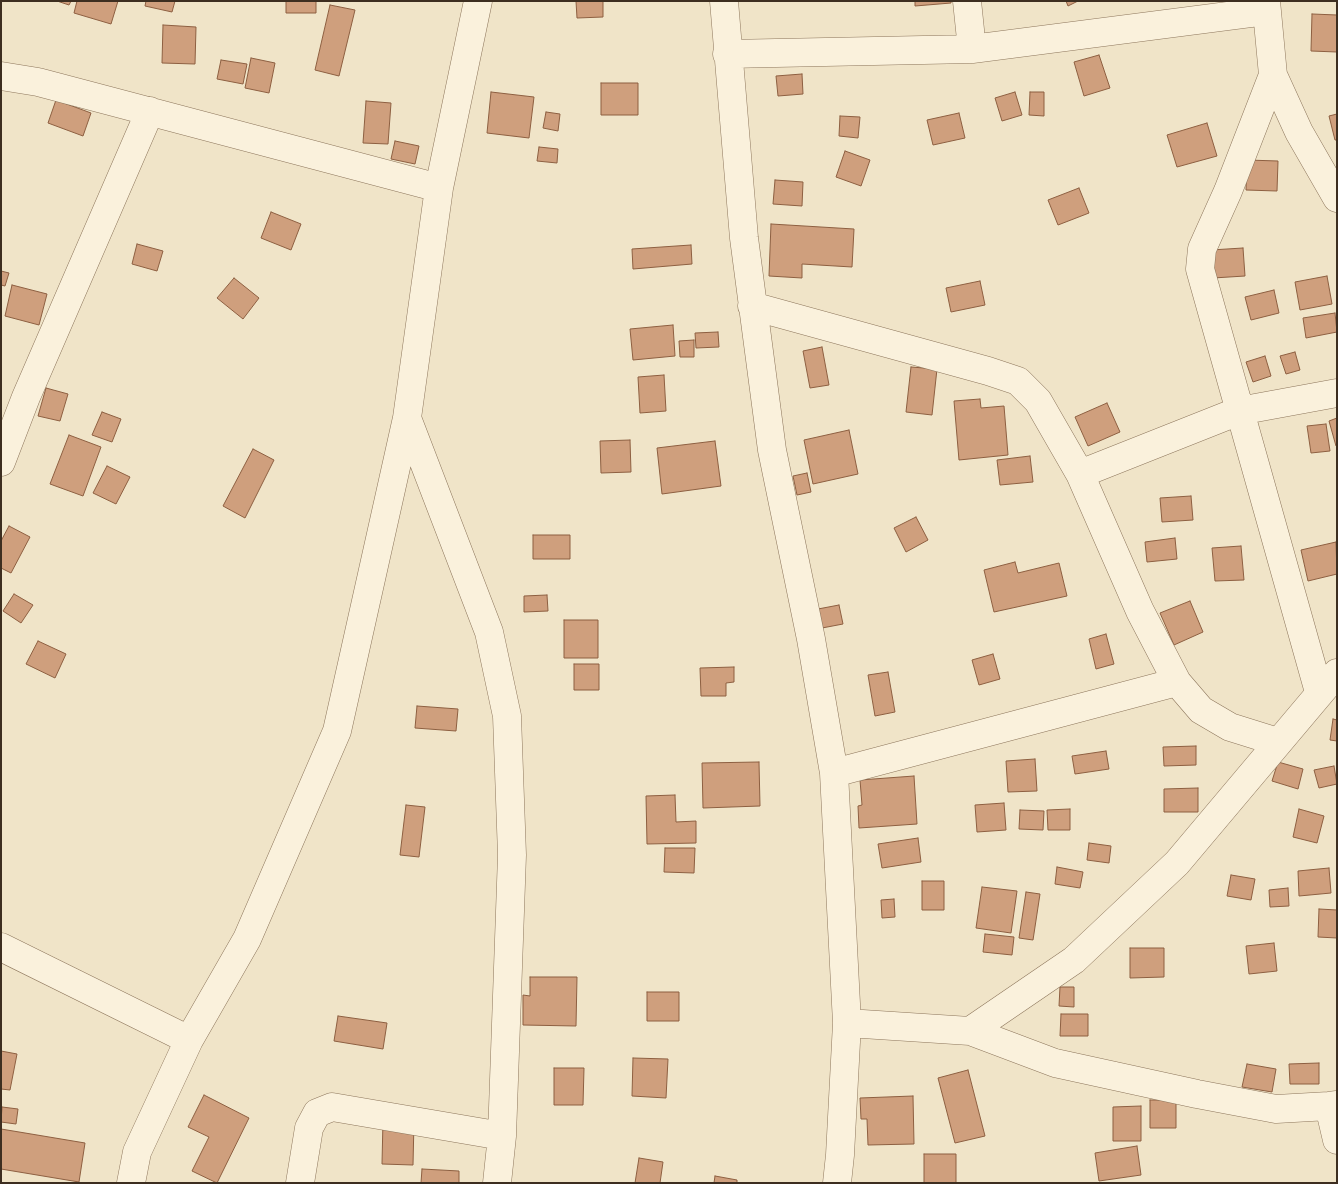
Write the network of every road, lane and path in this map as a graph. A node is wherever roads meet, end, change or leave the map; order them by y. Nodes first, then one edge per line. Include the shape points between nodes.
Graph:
1 (478, 1) edge
2 (724, 1) edge
3 (967, 1) edge
4 (1266, 6) edge
5 (972, 49) junction
6 (727, 54) junction
7 (1273, 75) junction
8 (1, 76) edge
9 (150, 111) junction
10 (439, 188) junction
11 (1337, 198) edge
12 (752, 306) junction
13 (1337, 393) edge
14 (1239, 411) junction
15 (408, 418) junction
16 (1, 462) edge
17 (1080, 474) junction
18 (1177, 682) junction
19 (1328, 683) edge
20 (1278, 742) junction
21 (834, 773) junction
22 (1, 947) edge
23 (847, 1023) junction
24 (970, 1031) junction
25 (189, 1040) junction
26 (1333, 1106) edge
27 (502, 1136) junction
28 (1337, 1140) edge
29 (131, 1183) edge
30 (300, 1183) edge
31 (497, 1183) edge
32 (837, 1183) edge

1 - 10 street
2 - 6 street
3 - 5 street
4 - 5 street
4 - 7 street
5 - 6 street
6 - 12 street
7 - 11 street
7 - 14 street via 1202,249 1200,269
8 - 9 street via 38,82
9 - 10 street
9 - 16 street
10 - 15 street
12 - 17 street via 1018,381 1038,401
12 - 21 street via 772,450 811,639
13 - 14 street
14 - 17 street
14 - 19 street
15 - 25 street via 337,731 247,938
15 - 27 street via 489,632 507,716 512,855
17 - 18 street via 1140,611
18 - 20 street via 1201,710 1230,727
18 - 21 street
19 - 20 street
20 - 24 street via 1177,863 1074,960
21 - 23 street
22 - 25 street
23 - 24 street
23 - 32 street
24 - 26 street via 1054,1063 1196,1094 1276,1109
25 - 29 street via 137,1152
26 - 28 street
27 - 30 street via 332,1107 317,1113 309,1128
27 - 31 street

